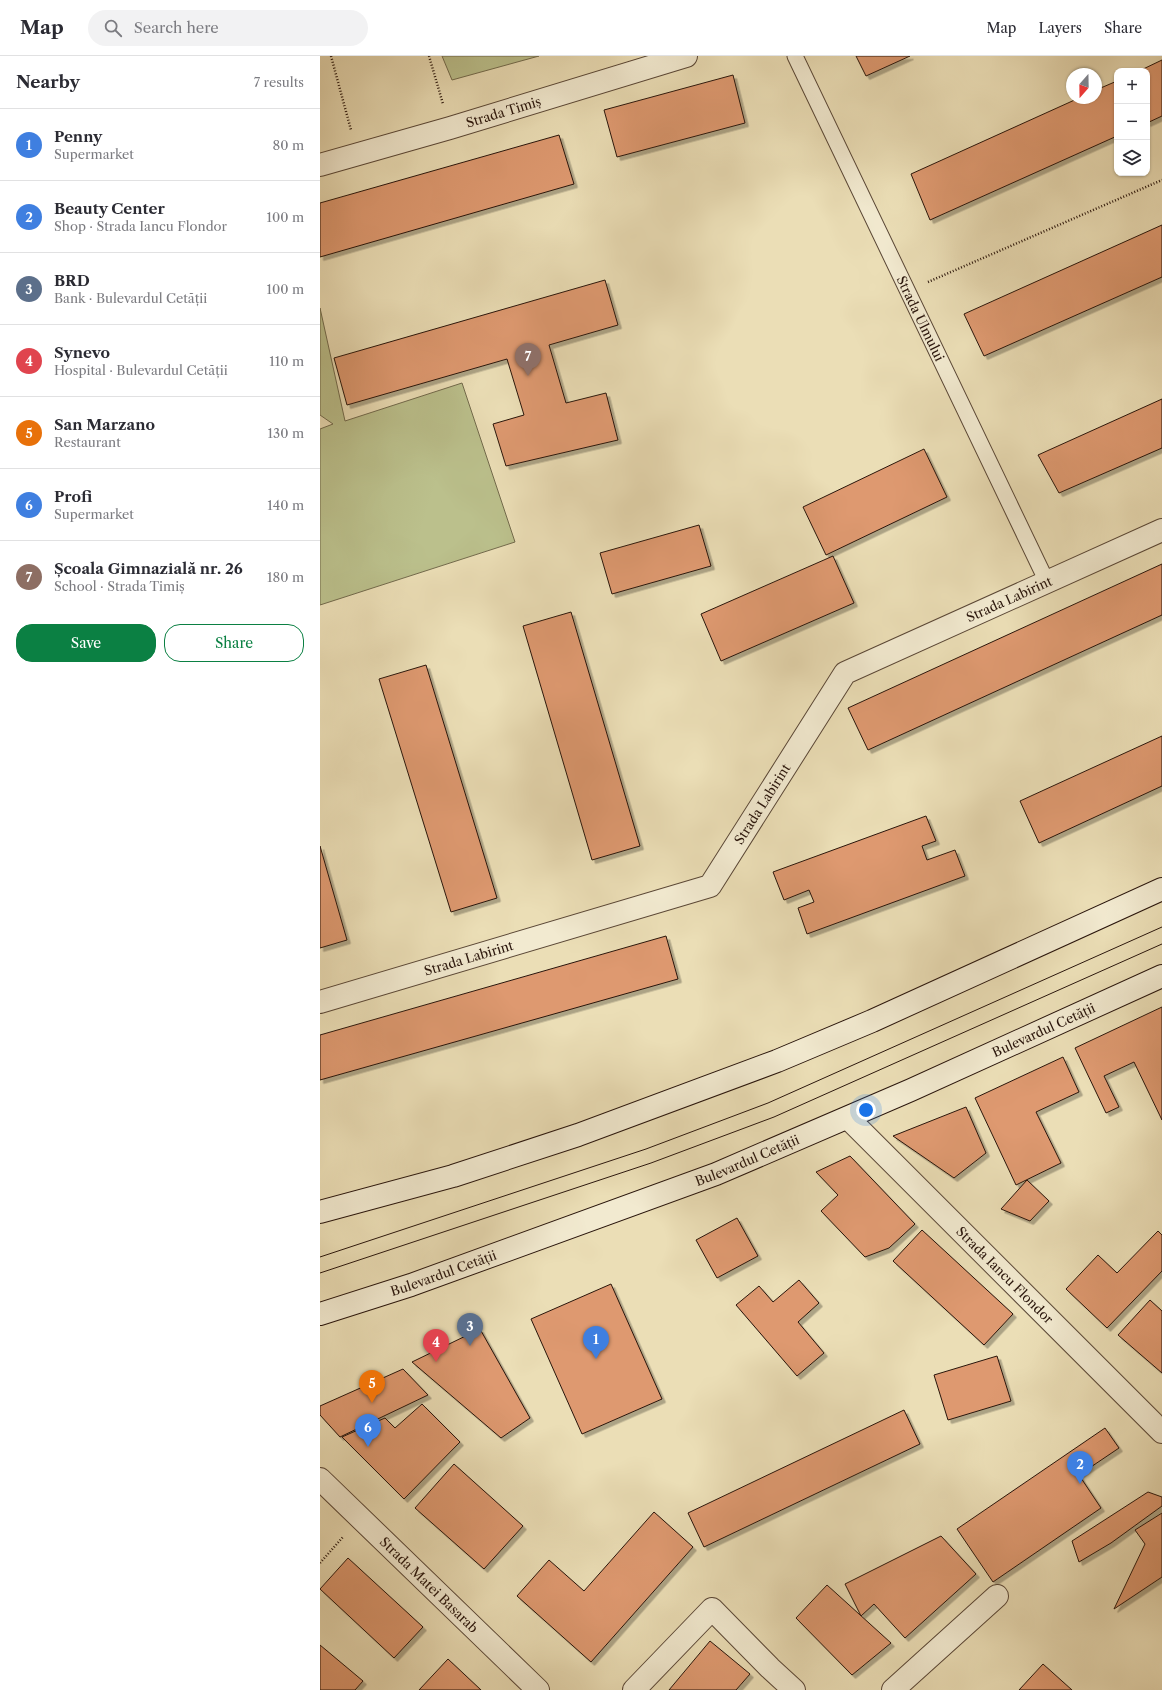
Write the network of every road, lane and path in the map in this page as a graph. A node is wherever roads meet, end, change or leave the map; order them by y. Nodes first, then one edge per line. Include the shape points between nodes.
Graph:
1 (331, 56) edge
2 (429, 56) edge
3 (686, 56) edge
4 (795, 56) edge
5 (450, 128) junction
6 (357, 154) junction
7 (320, 165) edge
8 (1162, 180) edge
9 (908, 291) junction
10 (1162, 530) edge
11 (1047, 582) junction
12 (1162, 888) edge
13 (1162, 976) edge
14 (320, 1002) edge
15 (848, 1118) junction
16 (320, 1212) edge
17 (320, 1314) edge
18 (1162, 1432) edge
19 (320, 1479) edge
20 (359, 1518) junction
21 (320, 1563) edge
22 (997, 1596) dead end
23 (538, 1690) edge
24 (634, 1690) edge
25 (794, 1690) edge
26 (893, 1690) edge

1 - 6 path
2 - 5 path
3 - 5 street, Strada Timiș
4 - 9 lane, Strada Ulmului
5 - 6 street, Strada Timiș
6 - 7 street, Strada Timiș
8 - 9 path
9 - 11 lane, Strada Ulmului
10 - 11 street, Strada Labirint
11 - 14 street, Strada Labirint via 845,673 710,886
12 - 16 street via 777,1062 578,1135 452,1176
13 - 15 street, Bulevardul Cetății
15 - 17 street, Bulevardul Cetății via 716,1174 411,1285
15 - 18 street, Strada Iancu Flondor
19 - 20 street, Strada Matei Basarab
20 - 21 path
20 - 23 street, Strada Matei Basarab
22 - 26 street
24 - 25 street via 712,1609

